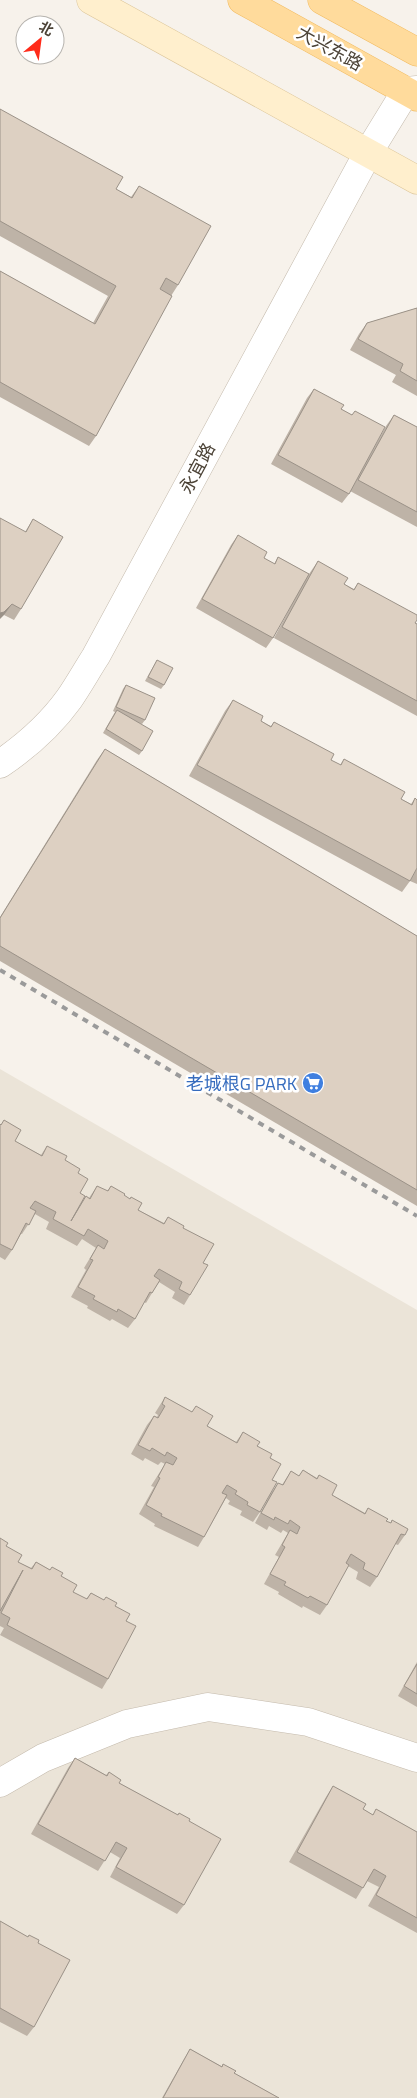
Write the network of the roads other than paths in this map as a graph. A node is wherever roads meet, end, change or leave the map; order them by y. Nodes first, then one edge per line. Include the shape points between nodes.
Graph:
1 (91, 0) edge
2 (242, 0) edge
3 (322, 0) edge
4 (417, 52) edge
5 (413, 92) edge
6 (368, 153) junction
7 (417, 180) edge
8 (0, 764) edge
9 (417, 1758) edge
10 (0, 1783) edge

1 - 6 main road
2 - 5 main road, 大兴东路
3 - 4 main road
5 - 6 street, 永宜路
6 - 7 main road
6 - 8 street, 永宜路 via 96,656 59,711 20,750
9 - 10 street via 308,1722 208,1707 126,1724 43,1758

